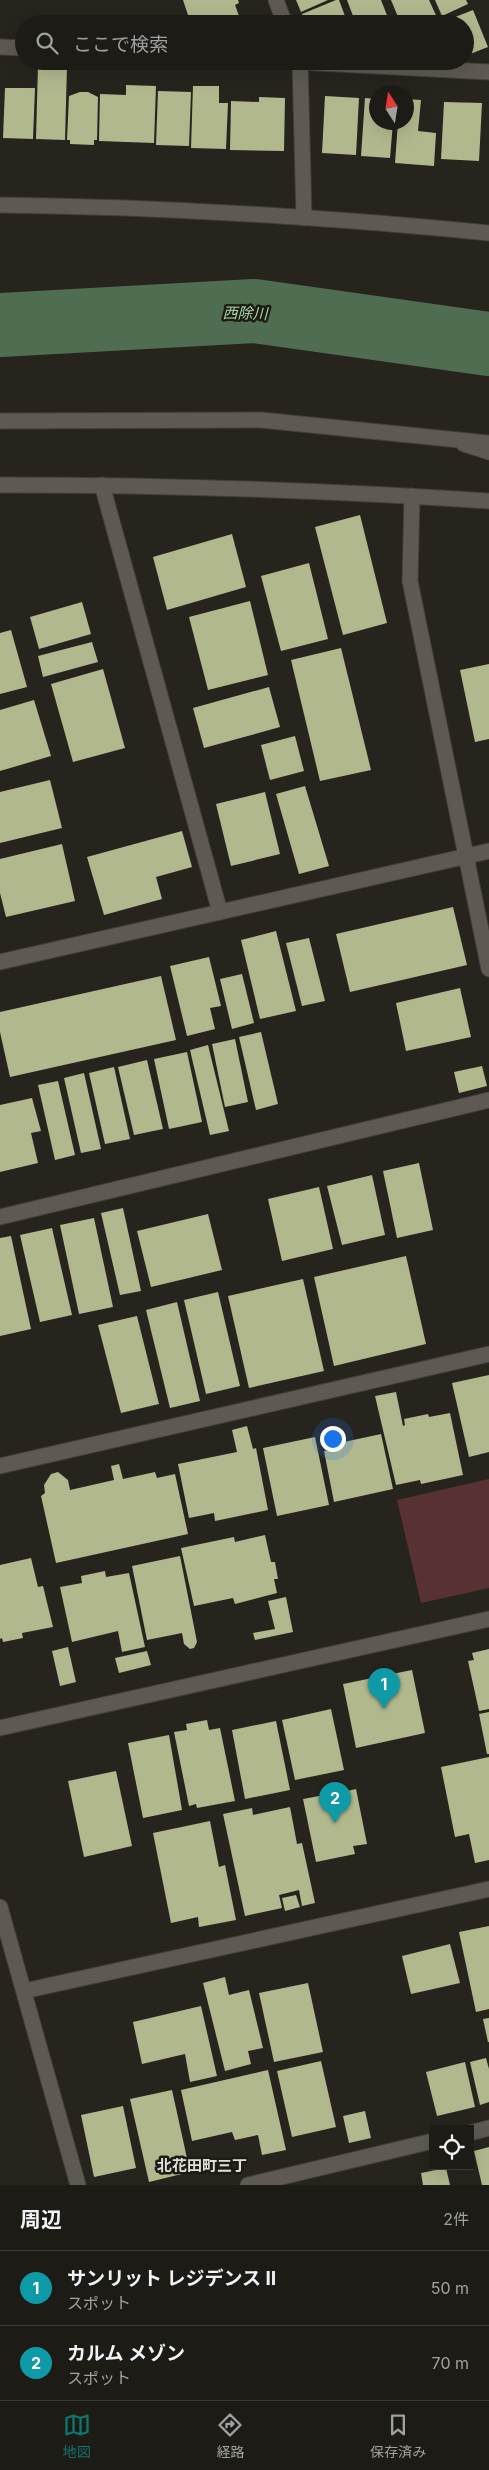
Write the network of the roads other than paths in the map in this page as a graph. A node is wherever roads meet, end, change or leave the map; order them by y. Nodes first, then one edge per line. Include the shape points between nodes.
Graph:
1 (276, 0) edge
2 (282, 15) edge
3 (0, 47) edge
4 (15, 48) edge
5 (300, 70) edge
6 (451, 70) edge
7 (489, 72) edge
8 (0, 205) edge
9 (304, 218) junction
10 (489, 233) edge
11 (0, 421) edge
12 (451, 439) junction
13 (489, 443) edge
14 (489, 452) edge
15 (102, 485) junction
16 (0, 486) edge
17 (412, 496) junction
18 (489, 501) edge
19 (489, 851) edge
20 (464, 857) junction
21 (220, 912) junction
22 (0, 962) edge
23 (489, 969) edge
24 (489, 1100) edge
25 (0, 1217) edge
26 (489, 1354) edge
27 (0, 1466) edge
28 (489, 1619) edge
29 (0, 1728) edge
30 (489, 1888) edge
31 (0, 1907) edge
32 (24, 1991) junction
33 (489, 2128) edge
34 (474, 2132) edge
35 (429, 2143) edge
36 (78, 2185) edge
37 (248, 2185) edge

1 - 2 street
3 - 4 street
5 - 9 street
6 - 7 street
8 - 9 street via 126,207
9 - 10 street
11 - 12 street via 261,420
12 - 13 street
12 - 14 street
15 - 16 street
15 - 17 street
15 - 21 street
17 - 18 street
17 - 20 street via 410,581
19 - 20 street
20 - 21 street
20 - 23 street
21 - 22 street
24 - 25 street
26 - 27 street
28 - 29 street
30 - 32 street
31 - 32 street
32 - 36 street
33 - 34 street
35 - 37 street

